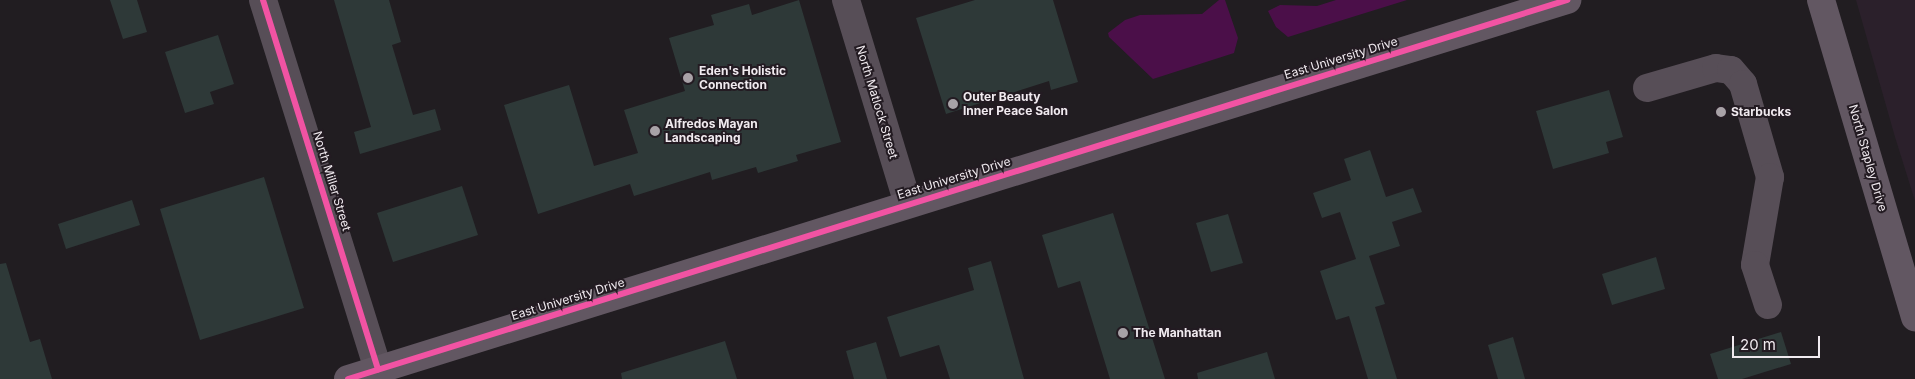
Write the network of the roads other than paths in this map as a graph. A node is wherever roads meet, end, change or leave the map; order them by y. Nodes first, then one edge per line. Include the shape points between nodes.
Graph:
1 (263, 0) edge
2 (846, 0) edge
3 (1567, 0) edge
4 (1821, 0) edge
5 (1647, 88) dead end
6 (908, 204) junction
7 (1768, 305) dead end
8 (1915, 317) edge
9 (378, 370) junction
10 (348, 379) edge

1 - 9 street, North Miller Street
2 - 6 street, North Matlock Street
3 - 6 main road, East University Drive
4 - 8 main road, North Stapley Drive
5 - 7 street via 1716,68 1731,70 1743,84 1770,177 1755,265
6 - 9 main road, East University Drive
9 - 10 main road, East University Drive

